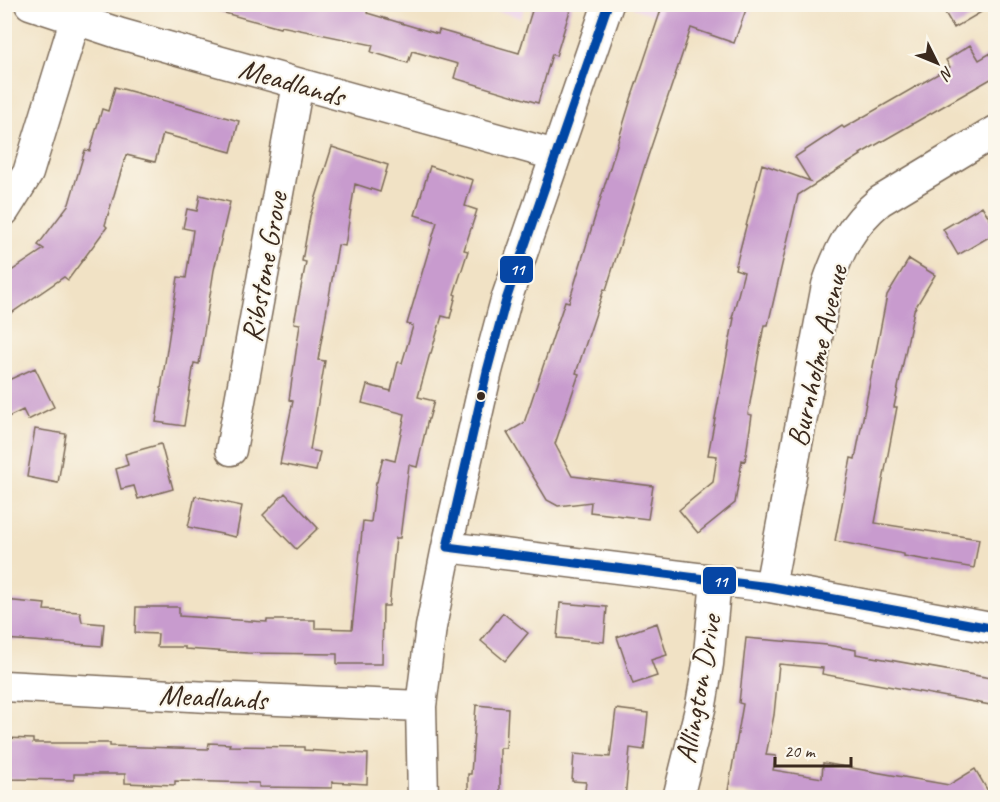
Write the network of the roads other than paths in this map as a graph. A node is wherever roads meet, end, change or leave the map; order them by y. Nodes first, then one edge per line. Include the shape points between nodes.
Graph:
1 (30, 4) edge
2 (608, 4) edge
3 (75, 20) junction
4 (298, 84) junction
5 (996, 131) edge
6 (555, 155) junction
7 (4, 211) edge
8 (231, 450) dead end
9 (447, 547) junction
10 (716, 580) junction
11 (770, 587) junction
12 (996, 629) edge
13 (4, 686) edge
14 (421, 706) junction
15 (423, 798) edge
16 (678, 798) edge

1 - 3 street, Meadlands
2 - 6 street
3 - 4 street, Meadlands
3 - 7 street via 28,173
4 - 6 street, Meadlands
4 - 8 street, Ribstone Grove
5 - 11 street, Burnholme Avenue via 862,215 836,260 827,285
6 - 9 street via 503,310
9 - 10 street
9 - 14 street
10 - 11 street
10 - 16 street, Allington Drive via 701,705
11 - 12 street
13 - 14 street, Meadlands
14 - 15 street

